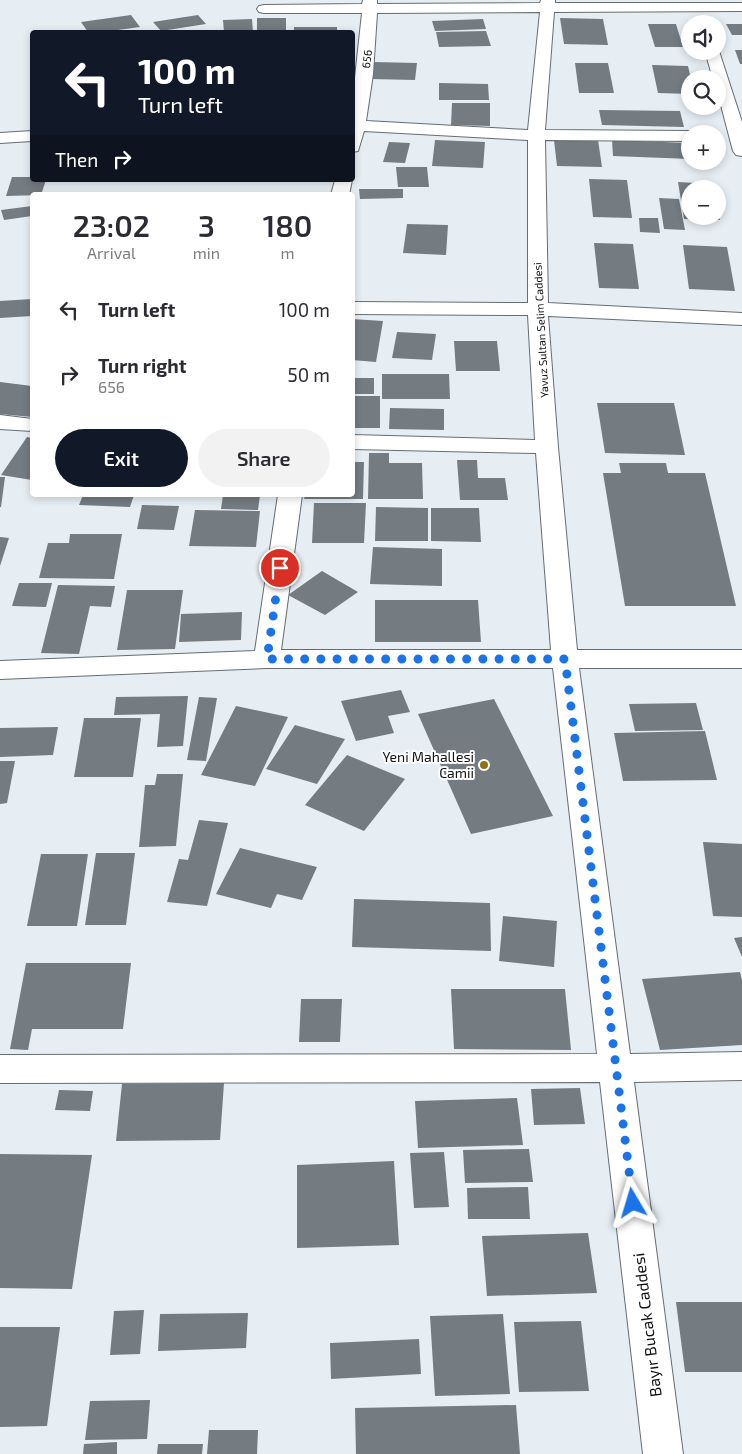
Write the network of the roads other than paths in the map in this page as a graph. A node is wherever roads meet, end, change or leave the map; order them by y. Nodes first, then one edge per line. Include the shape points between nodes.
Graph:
1 (700, 3) edge
2 (369, 4) edge
3 (548, 4) edge
4 (742, 7) edge
5 (264, 9) dead end
6 (719, 60) edge
7 (356, 125) edge
8 (536, 135) junction
9 (30, 136) edge
10 (681, 136) edge
11 (0, 138) edge
12 (726, 138) edge
13 (741, 141) edge
14 (355, 308) edge
15 (538, 309) junction
16 (742, 319) edge
17 (0, 422) edge
18 (30, 426) edge
19 (355, 442) edge
20 (547, 447) junction
21 (290, 497) edge
22 (267, 659) junction
23 (565, 659) junction
24 (742, 659) edge
25 (0, 670) edge
26 (742, 1066) edge
27 (616, 1068) junction
28 (0, 1069) edge
29 (663, 1454) edge

1 - 3 street
1 - 4 street
2 - 3 street
2 - 5 street
2 - 7 street, 656 via 369,42
3 - 8 street, Yavuz Sultan Selim Caddesi
6 - 13 street via 727,71
7 - 8 street
8 - 10 street
8 - 15 street, Yavuz Sultan Selim Caddesi
9 - 11 street
12 - 13 street
14 - 15 street
15 - 16 street
15 - 20 street, Yavuz Sultan Selim Caddesi
17 - 18 street
19 - 20 street
20 - 23 street, Yavuz Sultan Selim Caddesi
21 - 22 street
22 - 23 street
22 - 25 street
23 - 24 street
23 - 27 street, Bayır Bucak Caddesi
26 - 27 street
27 - 28 street
27 - 29 street, Bayır Bucak Caddesi

